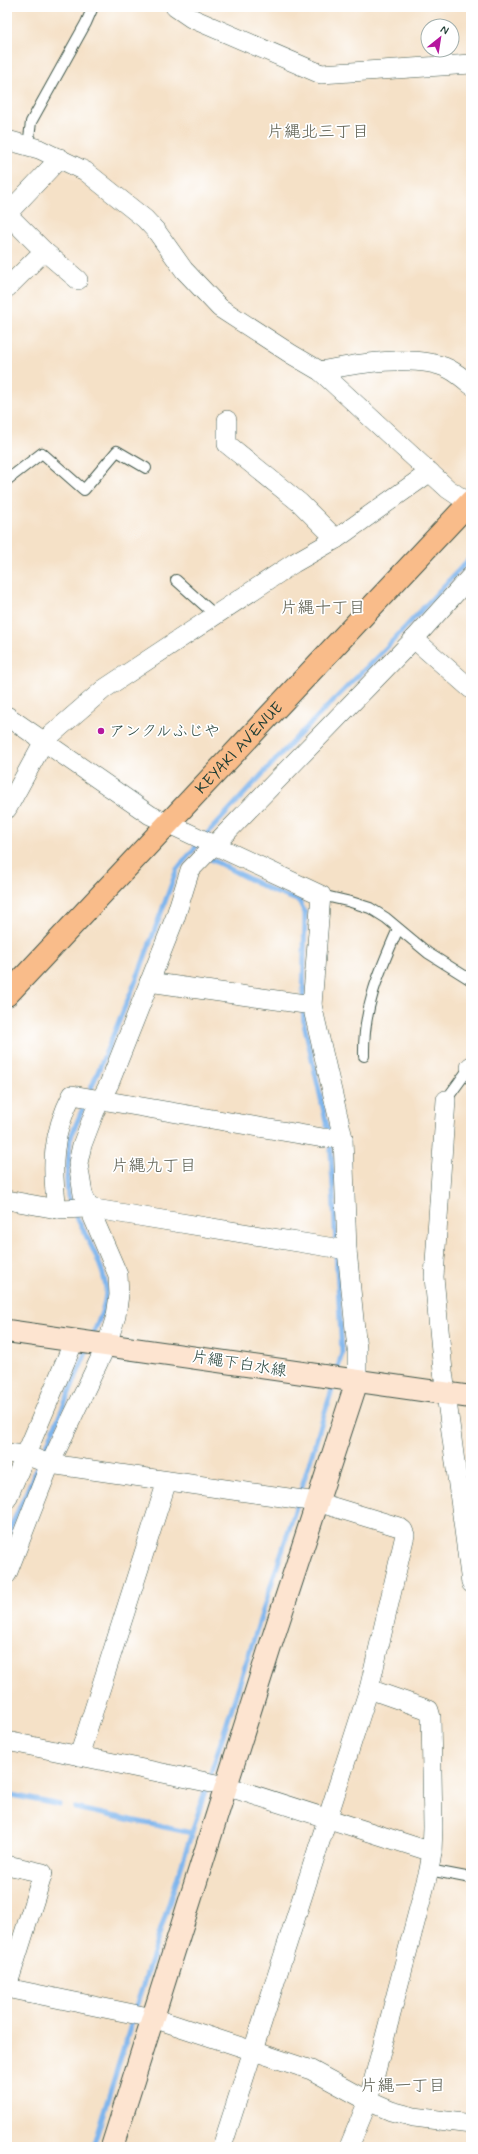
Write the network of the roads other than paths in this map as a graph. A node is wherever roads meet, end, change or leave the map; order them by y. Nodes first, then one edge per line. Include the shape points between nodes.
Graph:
1 (93, 7) edge
2 (175, 7) edge
3 (471, 64) edge
4 (7, 140) edge
5 (28, 146) junction
6 (60, 158) junction
7 (7, 214) edge
8 (44, 251) junction
9 (78, 280) dead end
10 (7, 288) edge
11 (320, 371) junction
12 (471, 386) edge
13 (227, 420) dead end
14 (146, 468) dead end
15 (430, 472) junction
16 (7, 480) edge
17 (470, 502) edge
18 (336, 539) junction
19 (471, 576) edge
20 (176, 580) dead end
21 (214, 614) junction
22 (414, 639) junction
23 (471, 689) edge
24 (7, 716) edge
25 (44, 741) junction
26 (7, 809) edge
27 (168, 824) junction
28 (215, 846) junction
29 (321, 895) junction
30 (398, 929) junction
31 (471, 980) edge
32 (149, 982) junction
33 (7, 995) edge
34 (312, 1005) junction
35 (364, 1056) dead end
36 (471, 1066) edge
37 (446, 1100) joint
38 (100, 1101) junction
39 (343, 1138) junction
40 (7, 1200) edge
41 (89, 1208) junction
42 (57, 1209) junction
43 (347, 1250) junction
44 (7, 1331) edge
45 (74, 1341) junction
46 (107, 1344) junction
47 (357, 1381) junction
48 (447, 1394) junction
49 (471, 1397) edge
50 (16, 1454) edge
51 (50, 1464) junction
52 (168, 1481) junction
53 (7, 1499) edge
54 (317, 1502) junction
55 (7, 1574) edge
56 (471, 1583) edge
57 (369, 1690) junction
58 (7, 1741) edge
59 (80, 1756) junction
60 (226, 1786) junction
61 (328, 1818) junction
62 (431, 1861) junction
63 (7, 1865) edge
64 (471, 1878) edge
65 (7, 1988) edge
66 (153, 2018) junction
67 (253, 2051) junction
68 (368, 2101) junction
69 (471, 2124) edge
70 (112, 2147) edge
71 (222, 2147) edge
72 (350, 2147) edge

1 - 5 lane via 31,122
2 - 3 street via 191,18 321,74
4 - 5 street
5 - 6 street
6 - 7 street
6 - 11 street via 85,171 145,219 184,270 220,308
7 - 8 street
8 - 9 street
8 - 10 street
11 - 12 street via 375,362 418,362 449,369
11 - 15 street
13 - 18 street via 227,444 300,503
14 - 16 lane via 117,451 84,490 42,453
15 - 17 street via 448,489
15 - 18 street
17 - 27 highway, KEYAKI AVENUE
18 - 21 street
19 - 22 street
20 - 21 lane
21 - 25 street via 104,689
22 - 23 street
22 - 28 street
24 - 25 street
25 - 26 street
25 - 27 street via 150,815
27 - 28 street
27 - 33 highway, KEYAKI AVENUE
28 - 29 street
28 - 32 street via 190,870 175,918
29 - 30 lane via 370,908
29 - 34 street
30 - 31 lane
30 - 35 lane via 374,986 366,1014
32 - 34 street
32 - 38 street
34 - 39 street
36 - 37 lane
37 - 48 street via 434,1278
38 - 39 street via 322,1138
38 - 41 street via 82,1145 78,1163 83,1194
38 - 42 street via 72,1095 64,1110 53,1157
39 - 43 street
40 - 42 street
41 - 42 street
41 - 43 street
41 - 46 street via 118,1275 117,1309
43 - 47 street via 357,1349
44 - 45 street, 片繩下白水線
45 - 46 street, 片繩下白水線
45 - 50 street
46 - 47 street, 片繩下白水線
46 - 51 street
47 - 48 street, 片繩下白水線
47 - 54 street
48 - 49 street, 片繩下白水線
48 - 56 street
50 - 51 street
50 - 53 street
51 - 52 street
51 - 55 street
52 - 54 street
52 - 59 street
54 - 57 street via 399,1527 405,1535
54 - 60 street
57 - 61 street
57 - 62 street via 429,1710 432,1748
58 - 59 street
59 - 60 street
60 - 61 street
60 - 66 street
61 - 62 street
61 - 67 street
62 - 64 lane
62 - 68 street
63 - 65 street via 43,1873
65 - 66 street
66 - 67 street
66 - 70 street
67 - 68 street via 311,2070
67 - 71 street
68 - 69 street via 414,2117
68 - 72 street

